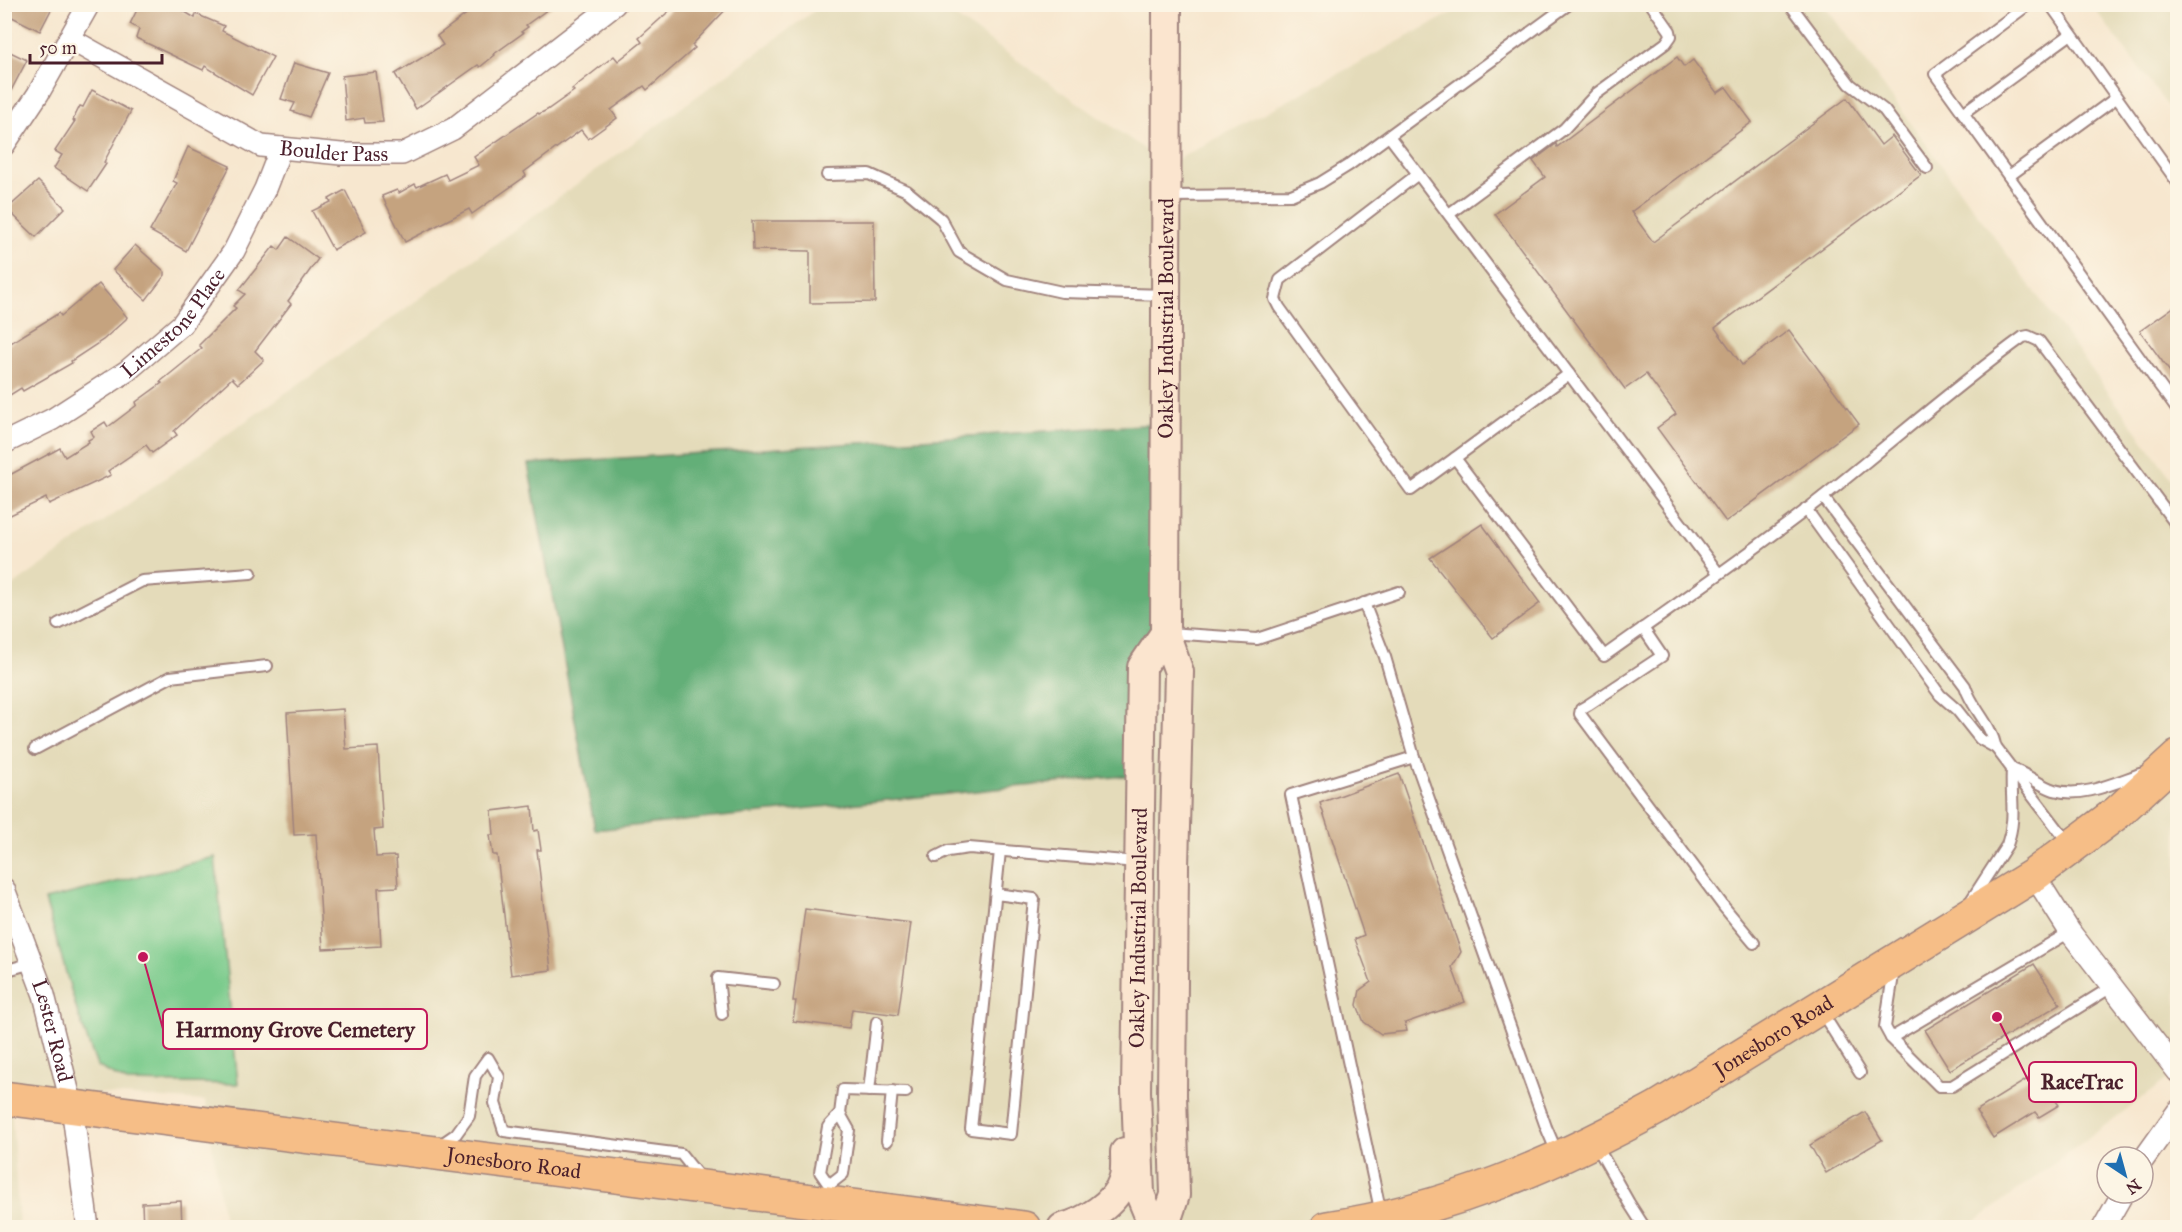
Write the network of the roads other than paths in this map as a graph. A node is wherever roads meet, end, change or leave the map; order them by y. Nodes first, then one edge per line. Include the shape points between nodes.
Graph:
1 (89, 4) edge
2 (615, 4) edge
3 (1167, 4) edge
4 (1569, 4) edge
5 (1652, 4) edge
6 (1790, 4) edge
7 (2030, 4) edge
8 (2050, 4) edge
9 (2071, 34) junction
10 (70, 39) junction
11 (2116, 98) junction
12 (1963, 113) junction
13 (1389, 136) junction
14 (4, 145) edge
15 (281, 148) junction
16 (1927, 168) dead end
17 (1419, 174) junction
18 (827, 175) dead end
19 (2009, 176) junction
20 (2178, 183) edge
21 (1167, 196) junction
22 (1449, 214) junction
23 (1166, 295) junction
24 (1569, 374) junction
25 (2178, 411) edge
26 (4, 444) edge
27 (1455, 458) junction
28 (1822, 497) junction
29 (1806, 509) junction
30 (2178, 527) edge
31 (251, 573) dead end
32 (1719, 574) junction
33 (1399, 592) dead end
34 (1364, 603) junction
35 (58, 624) dead end
36 (1643, 628) junction
37 (1165, 633) junction
38 (267, 666) dead end
39 (1996, 748) junction
40 (35, 749) dead end
41 (1414, 757) junction
42 (2174, 760) edge
43 (2012, 769) junction
44 (2072, 848) junction
45 (1000, 851) junction
46 (936, 857) dead end
47 (1140, 862) junction
48 (2034, 875) junction
49 (4, 890) edge
50 (996, 894) junction
51 (1953, 927) junction
52 (2070, 932) junction
53 (1754, 943) dead end
54 (1896, 962) junction
55 (32, 963) junction
56 (4, 971) edge
57 (774, 984) dead end
58 (1138, 984) junction
59 (2113, 986) junction
60 (1819, 1008) junction
61 (722, 1014) dead end
62 (877, 1022) dead end
63 (1891, 1038) junction
64 (2178, 1072) edge
65 (1860, 1073) dead end
66 (868, 1090) junction
67 (892, 1091) junction
68 (906, 1092) dead end
69 (4, 1098) edge
70 (72, 1106) junction
71 (2178, 1111) edge
72 (840, 1114) junction
73 (887, 1141) dead end
74 (1594, 1142) junction
75 (2154, 1145) edge
76 (429, 1152) junction
77 (1560, 1159) junction
78 (708, 1188) junction
79 (828, 1194) junction
80 (2116, 1205) edge
81 (1381, 1217) junction
82 (1003, 1226) edge
83 (87, 1227) edge
84 (1062, 1227) edge
85 (1154, 1227) edge
86 (1164, 1227) edge
87 (1326, 1227) edge
88 (1646, 1227) edge
89 (2103, 1227) edge

1 - 10 street
2 - 15 street, Boulder Pass via 453,129 402,154 341,154
3 - 21 street, Oakley Industrial Boulevard
4 - 13 lane
5 - 22 lane via 1670,31 1666,43 1596,94 1564,129
6 - 16 lane via 1850,84 1884,110
7 - 12 lane via 1935,74
8 - 9 lane
9 - 11 lane
9 - 12 lane
10 - 14 street
10 - 15 street, Boulder Pass via 261,146
11 - 19 lane
11 - 20 lane
12 - 19 lane
13 - 17 lane
13 - 21 lane via 1330,177 1291,195
15 - 26 street, Limestone Place via 234,251 182,324 127,371 53,419
17 - 22 lane
17 - 27 lane via 1280,280 1275,299 1412,490
18 - 23 lane via 869,174 907,191 941,219 959,252 1007,280 1062,292
19 - 25 lane
21 - 23 street, Oakley Industrial Boulevard
22 - 24 lane
23 - 37 street, Oakley Industrial Boulevard
24 - 27 lane
24 - 32 lane
27 - 36 lane via 1604,656
28 - 29 lane
28 - 30 lane via 1982,367 2028,336 2039,340
28 - 39 lane via 1965,686 1968,698 1990,729
29 - 32 lane
29 - 39 lane via 1940,695 1980,739
31 - 35 lane via 142,581
32 - 36 lane
33 - 34 lane
34 - 37 lane via 1257,639
34 - 41 lane via 1385,657
36 - 53 lane via 1662,656 1581,709 1580,714
37 - 47 street, Oakley Industrial Boulevard via 1142,668
37 - 86 street, Oakley Industrial Boulevard via 1179,672 1172,1095 1175,1195
38 - 40 lane via 171,677
39 - 43 lane
41 - 77 lane
41 - 81 lane via 1291,795
42 - 43 lane via 2090,791 2071,793 2044,786
42 - 44 highway, Jonesboro Road
43 - 44 lane
43 - 51 lane via 2013,826 2007,845
44 - 48 highway, Jonesboro Road
45 - 46 lane via 969,848
45 - 47 lane
45 - 50 lane
47 - 58 street, Oakley Industrial Boulevard
48 - 51 highway, Jonesboro Road
48 - 52 street
49 - 55 street, Lester Road
50 - 50 lane via 971,1129 1011,1134 1034,899
51 - 54 highway, Jonesboro Road
52 - 59 street
52 - 63 lane
54 - 60 highway, Jonesboro Road
54 - 63 lane via 1885,1027
55 - 56 lane
55 - 70 street, Lester Road
57 - 61 lane via 718,978
58 - 84 street via 1124,1002 1124,1178 1109,1202
58 - 85 street, Oakley Industrial Boulevard via 1136,1091 1140,1194
59 - 63 lane via 1952,1086 1940,1086
59 - 64 street
60 - 65 lane
60 - 74 highway, Jonesboro Road via 1657,1108
62 - 66 lane
66 - 67 lane
66 - 72 lane via 843,1089
67 - 68 lane
67 - 73 lane
69 - 70 highway, Jonesboro Road
70 - 76 highway, Jonesboro Road
70 - 83 street, Lester Road
71 - 75 street
72 - 79 lane via 828,1127 820,1172
72 - 79 lane via 849,1130 843,1174
74 - 77 highway, Jonesboro Road
74 - 88 lane
76 - 78 highway, Jonesboro Road
76 - 78 lane via 456,1134 469,1116 476,1076 488,1058 499,1077 495,1103 504,1131 681,1154
77 - 81 highway, Jonesboro Road via 1475,1192
78 - 79 highway, Jonesboro Road
79 - 82 highway, Jonesboro Road
80 - 89 street
81 - 87 highway, Jonesboro Road

